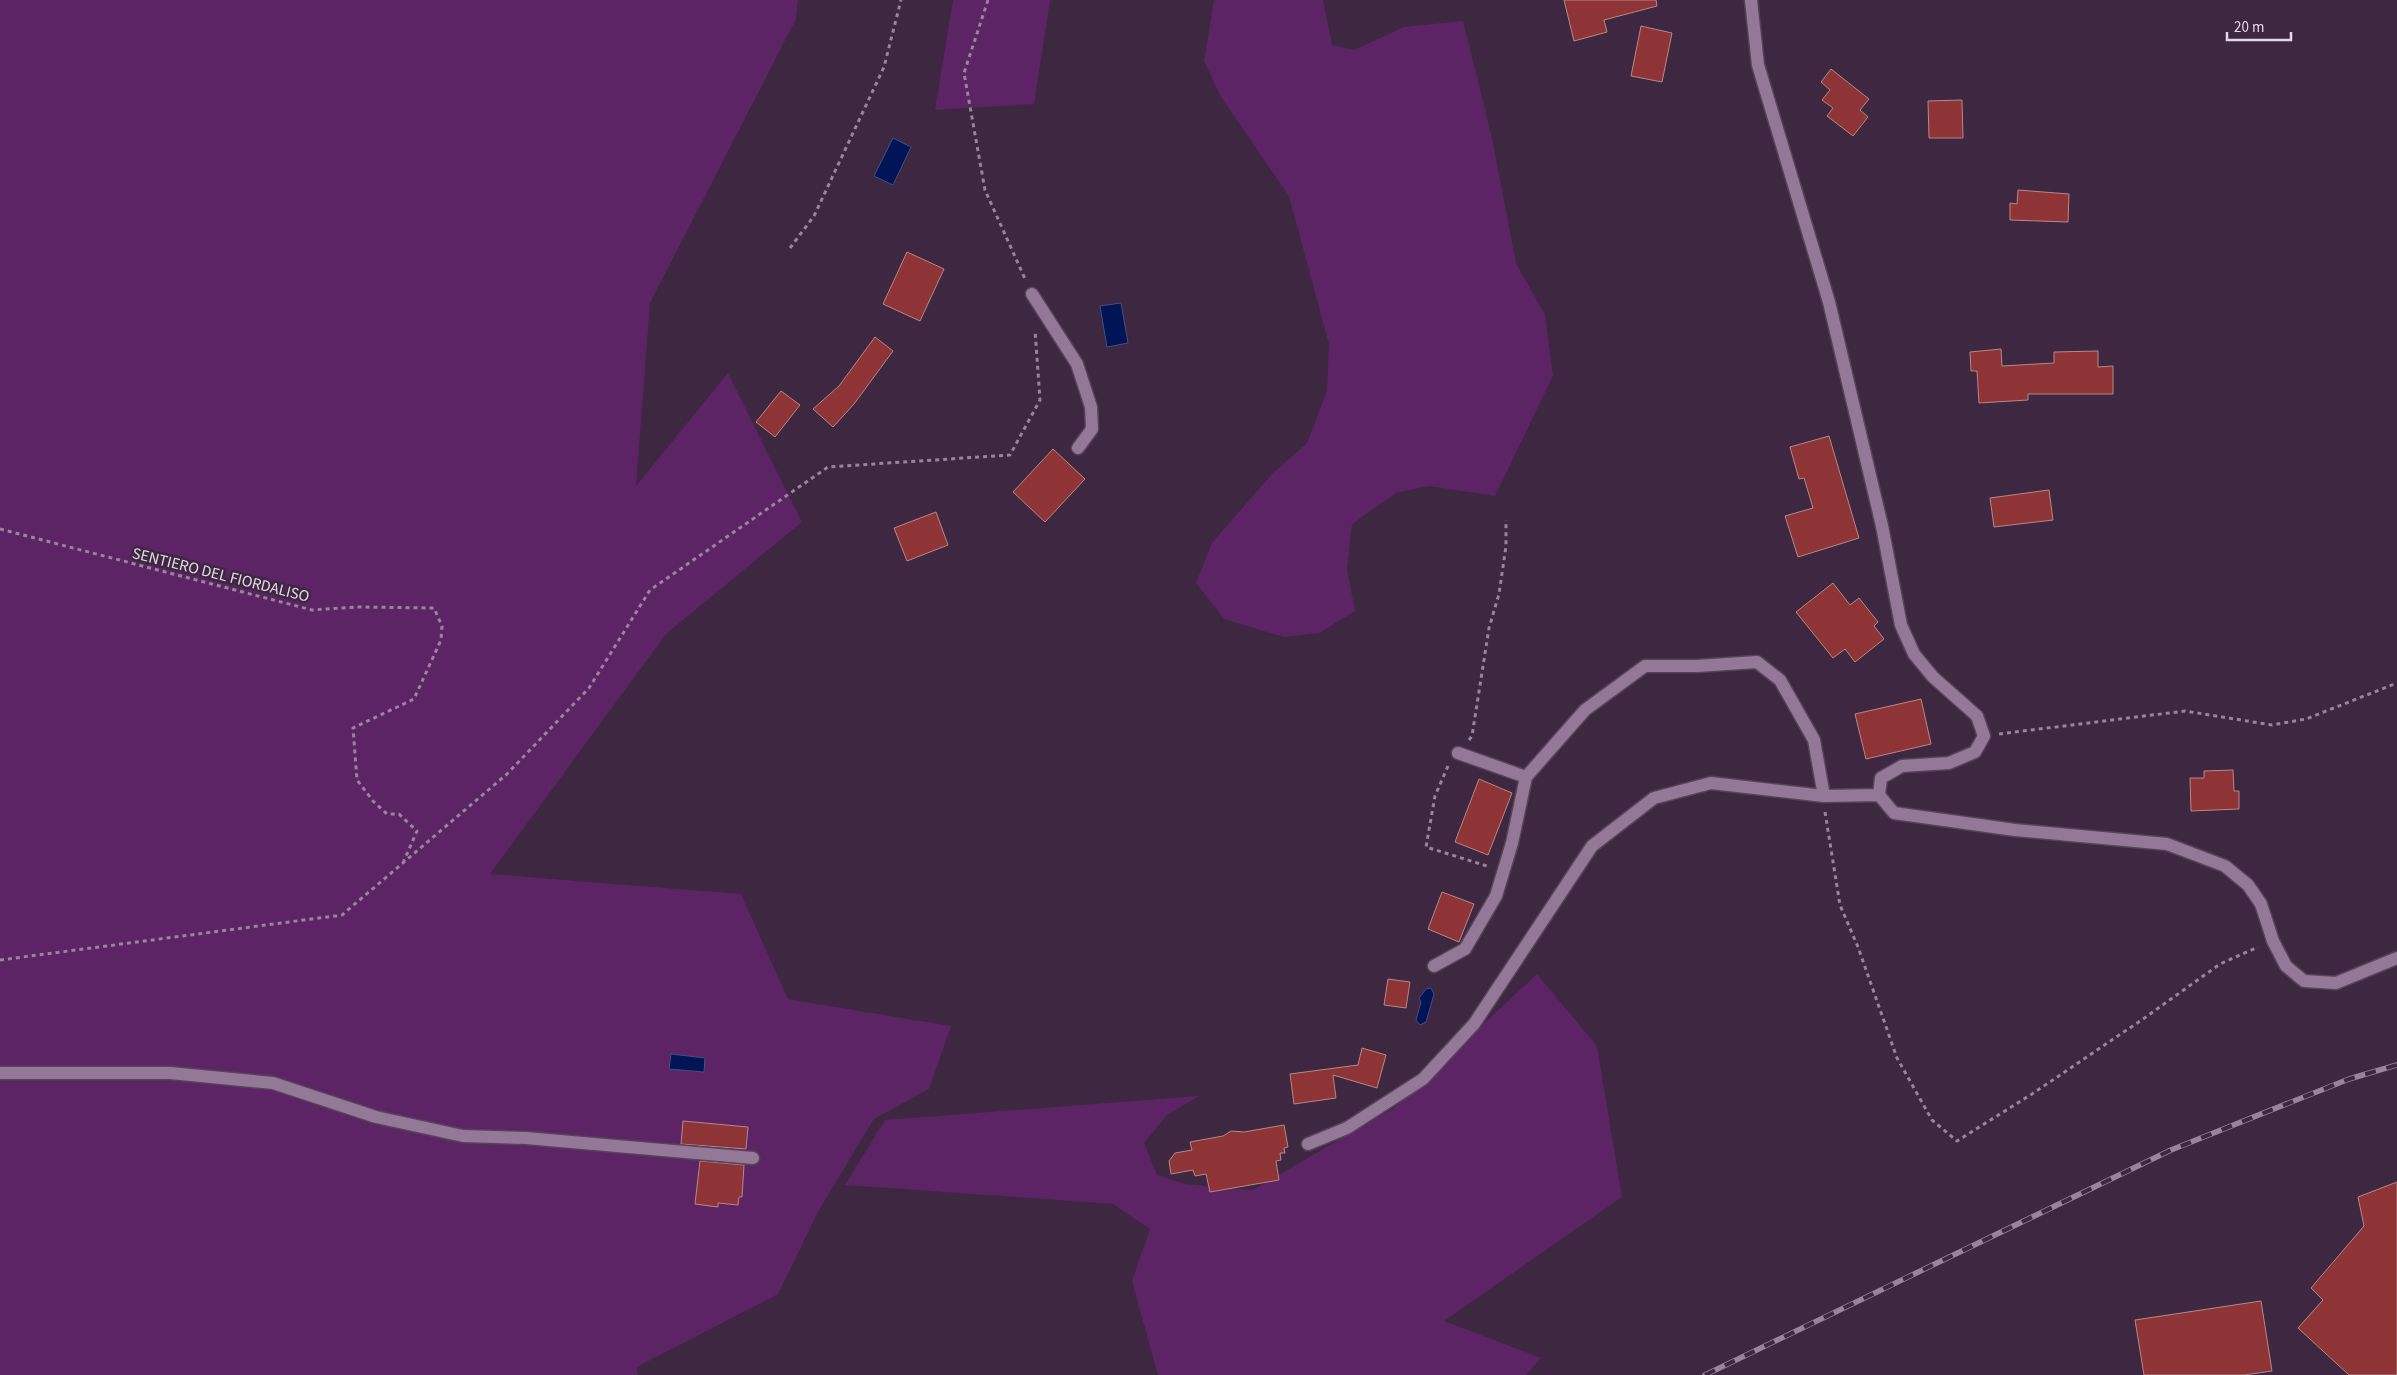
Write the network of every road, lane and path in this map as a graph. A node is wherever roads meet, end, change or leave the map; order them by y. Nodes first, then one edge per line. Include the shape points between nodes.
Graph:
1 (901, 0) edge
2 (988, 0) edge
3 (1751, 0) edge
4 (790, 248) dead end
5 (1032, 294) joint
6 (1034, 323) dead end
7 (1078, 448) dead end
8 (1506, 520) dead end
9 (0, 529) edge
10 (2397, 683) edge
11 (1984, 736) junction
12 (1458, 753) junction
13 (1526, 777) junction
14 (1879, 795) junction
15 (1824, 796) junction
16 (403, 863) junction
17 (1502, 870) junction
18 (2273, 941) junction
19 (2397, 958) edge
20 (0, 960) edge
21 (1434, 966) dead end
22 (0, 1074) edge
23 (1308, 1144) dead end
24 (752, 1158) dead end

1 - 4 path via 884,67 814,216
2 - 5 path via 964,73 985,190
3 - 11 street via 1758,65 1829,302 1882,526 1901,625 1914,654 1933,678 1977,716
5 - 7 street via 1077,364 1091,407 1092,429
6 - 16 path via 1040,400 1010,455 828,467 650,590 589,688 507,774
8 - 12 path via 1499,594 1489,628 1472,736
9 - 16 path, SENTIERO DEL FIORDALISO via 312,610 357,606 434,608 442,626 441,640 414,699 353,728 357,780 387,814 399,814 417,831
10 - 11 path via 2306,719 2272,725 2185,711
11 - 14 street via 1975,752 1949,763 1902,766 1881,778
12 - 13 street
12 - 17 path via 1446,768 1436,796 1426,847
13 - 15 street via 1585,710 1645,666 1757,662 1780,680 1814,740
13 - 17 street via 1512,843
14 - 15 street
14 - 18 street via 1894,813 2015,830 2167,844 2225,866 2248,885 2262,904
15 - 18 path via 1840,905 1897,1058 1932,1120 1957,1141 2032,1094 2220,964
15 - 23 street via 1711,783 1654,798 1592,846 1474,1024 1424,1079 1347,1128
16 - 20 path via 342,915
17 - 21 street via 1496,896 1465,948
18 - 19 street via 2286,966 2304,981 2336,983
22 - 24 street via 170,1073 272,1083 376,1117 463,1136 526,1138

